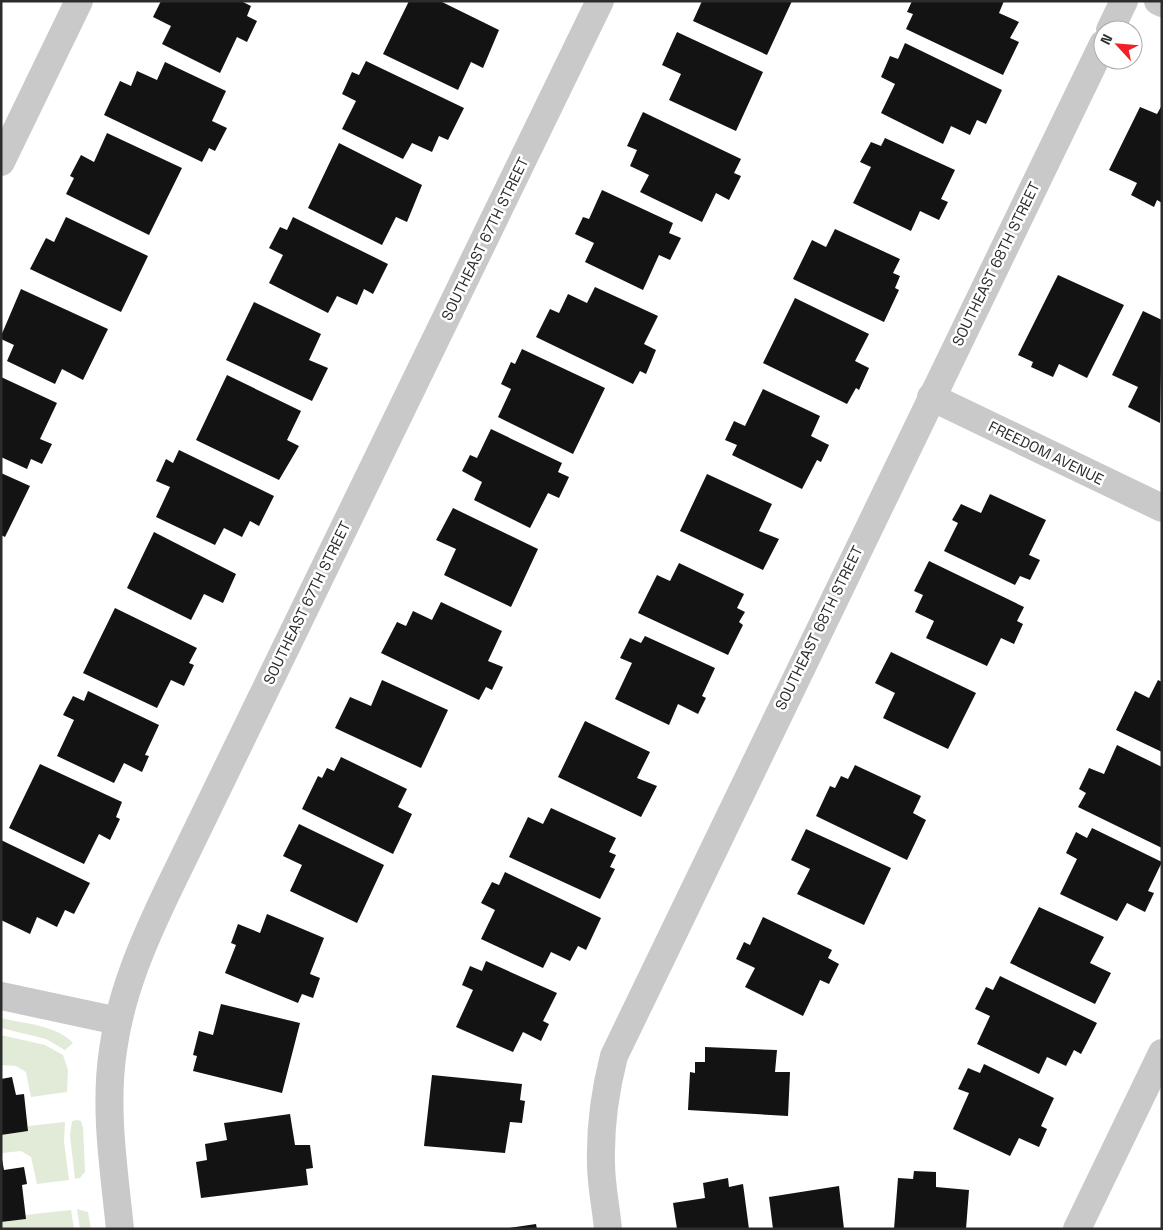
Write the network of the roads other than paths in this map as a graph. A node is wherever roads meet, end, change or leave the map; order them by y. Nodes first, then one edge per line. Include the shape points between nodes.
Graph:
1 (79, 1) edge
2 (600, 1) edge
3 (1124, 1) edge
4 (1158, 1) edge
5 (1162, 3) edge
6 (1115, 20) edge
7 (1093, 65) edge
8 (1, 162) edge
9 (931, 397) junction
10 (1162, 508) edge
11 (1, 996) edge
12 (118, 1021) junction
13 (1162, 1053) edge
14 (120, 1229) edge
15 (608, 1229) edge
16 (1077, 1229) edge

1 - 8 street
2 - 12 street, SOUTHEAST 67TH STREET via 161,905 130,976
3 - 6 street
4 - 5 street
7 - 9 street, SOUTHEAST 68TH STREET
9 - 10 street, FREEDOM AVENUE
9 - 15 street, SOUTHEAST 68TH STREET via 614,1056 601,1127 601,1165
11 - 12 street
12 - 14 street, SOUTHEAST 67TH STREET via 109,1096
13 - 16 street

